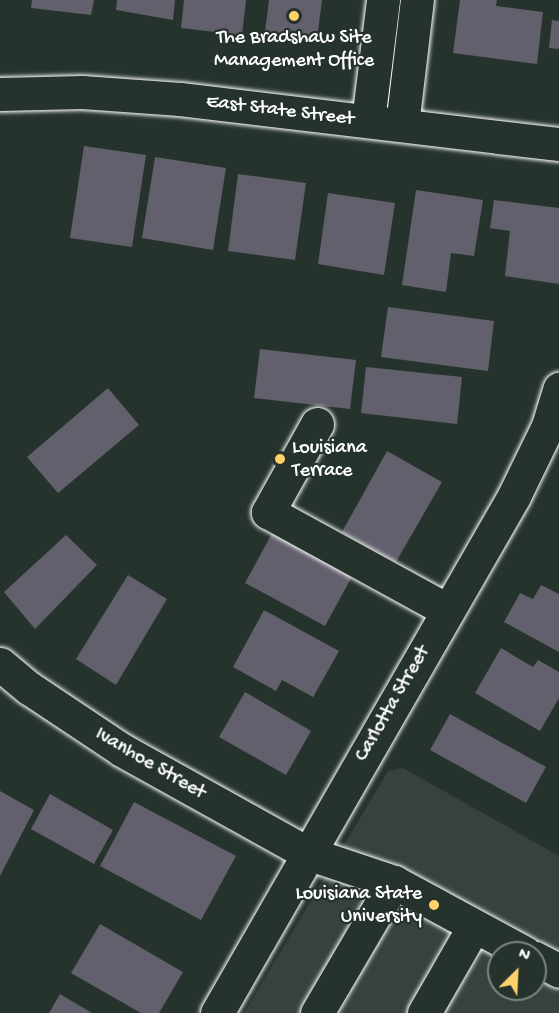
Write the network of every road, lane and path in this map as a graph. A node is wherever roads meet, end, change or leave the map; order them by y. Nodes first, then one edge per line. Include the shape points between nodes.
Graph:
1 (383, 0) edge
2 (417, 0) edge
3 (0, 94) edge
4 (368, 121) junction
5 (402, 125) junction
6 (559, 144) edge
7 (559, 389) edge
8 (317, 424) dead end
9 (447, 610) junction
10 (0, 664) edge
11 (307, 853) junction
12 (394, 882) junction
13 (474, 926) junction
14 (502, 941) edge
15 (217, 1013) edge
16 (317, 1013) edge
17 (424, 1013) edge

1 - 4 street
2 - 5 street
3 - 4 street, East State Street via 82,92 180,99
4 - 5 street, East State Street
5 - 6 street, East State Street
7 - 9 street, Carlotta Street via 548,426 514,496
8 - 9 street via 268,512
9 - 11 street, Carlotta Street
10 - 11 street, Ivanhoe Street via 122,750
11 - 12 street, Ivanhoe Street
11 - 15 street, Carlotta Street
12 - 13 street, Ivanhoe Street
12 - 16 street
13 - 14 street, Ivanhoe Street
13 - 17 street

